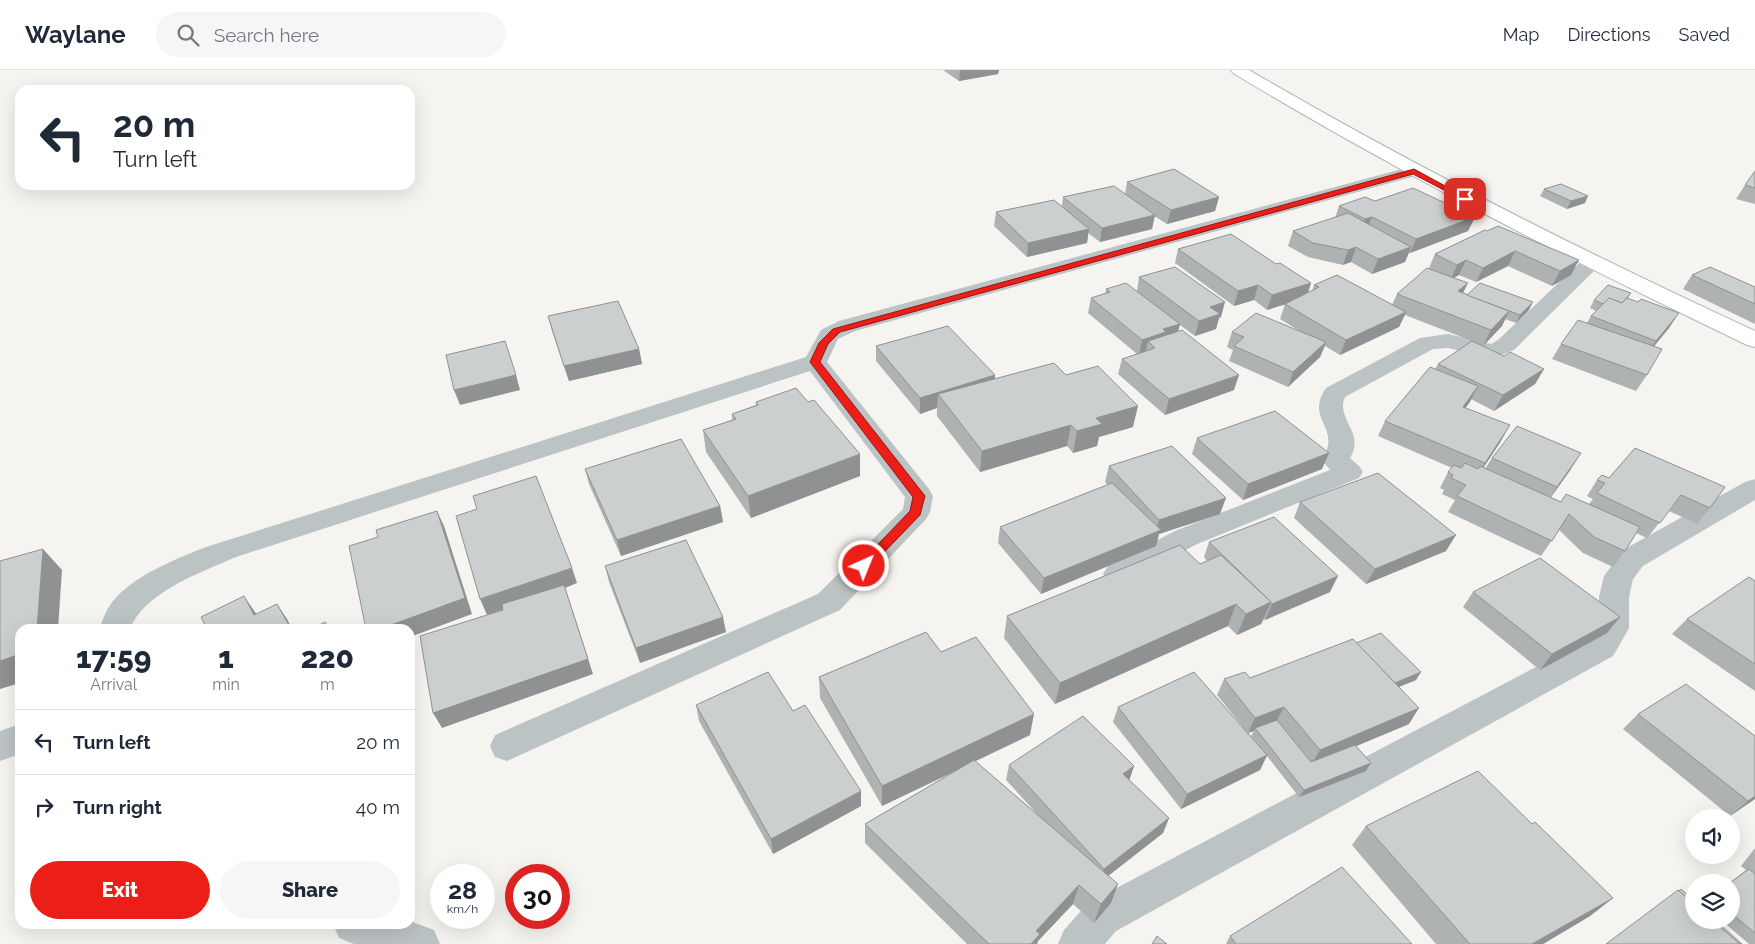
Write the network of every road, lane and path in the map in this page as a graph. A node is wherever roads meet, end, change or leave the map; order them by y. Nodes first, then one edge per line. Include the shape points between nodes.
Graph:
1 (1238, 70) edge
2 (1414, 171) junction
3 (1592, 262) junction
4 (1755, 340) edge
5 (815, 362) junction
6 (1755, 488) edge
7 (1097, 585) edge
8 (116, 624) edge
9 (15, 740) edge
10 (0, 746) edge
11 (507, 746) dead end
12 (370, 929) edge
13 (420, 944) edge
14 (1078, 944) edge

1 - 2 street
2 - 3 street
2 - 5 street via 846,326 829,335
3 - 4 street
3 - 7 street via 1506,345 1494,351 1448,341 1428,343 1335,393 1330,399 1330,407 1343,442 1342,452 1335,460 1350,472 1185,538
5 - 8 street via 226,550 187,566 154,585 124,609
5 - 11 street via 919,496 916,512 829,602
6 - 14 street via 1633,558 1619,576 1614,597 1613,628 1602,647 1102,917
9 - 10 street
12 - 13 street

